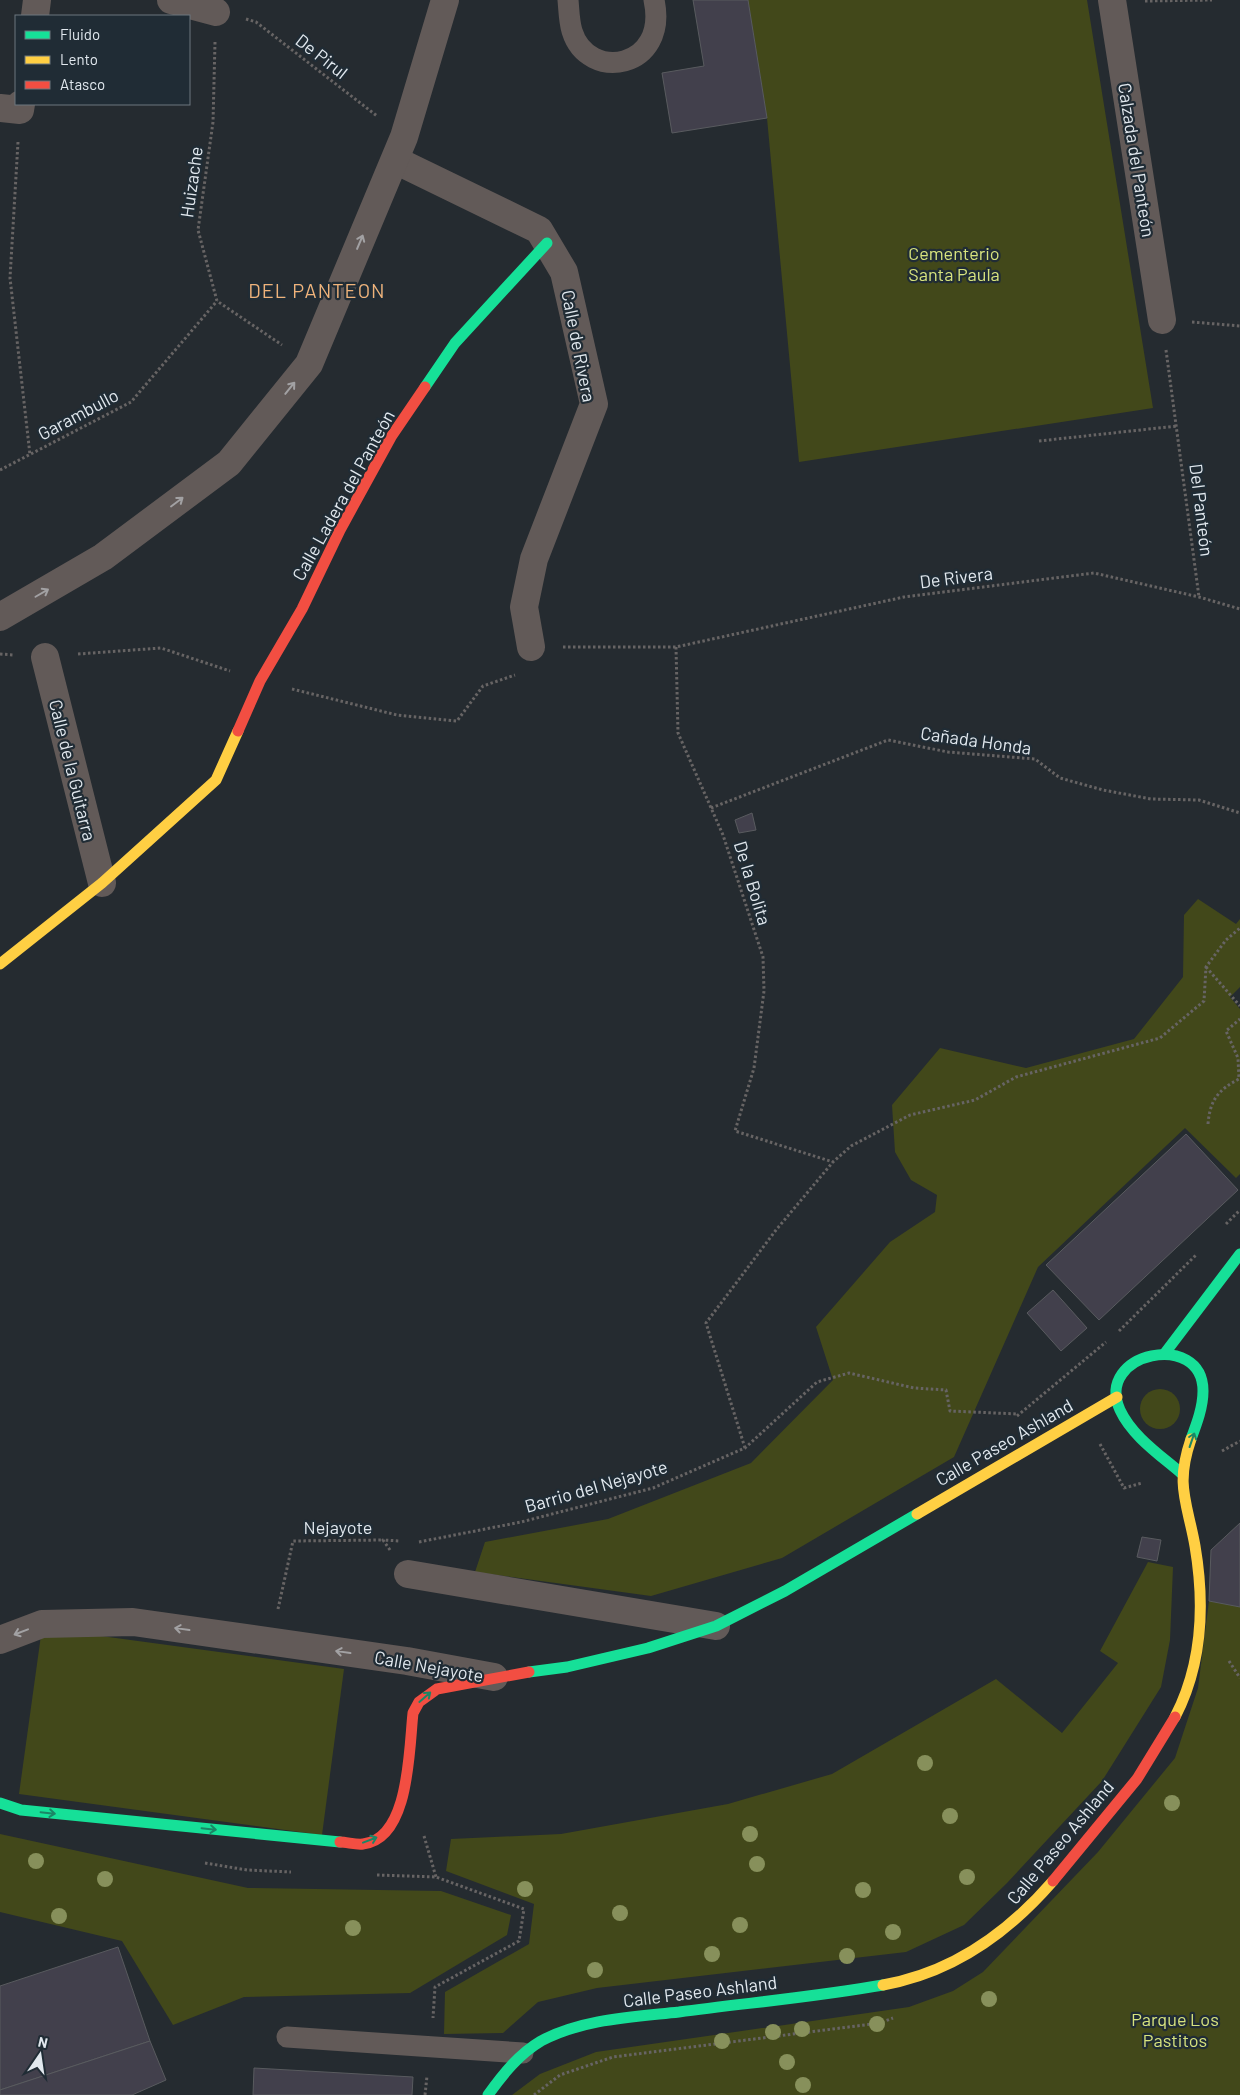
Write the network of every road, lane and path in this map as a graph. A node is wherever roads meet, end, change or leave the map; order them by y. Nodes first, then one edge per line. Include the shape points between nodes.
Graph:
1 (37, 0) edge
2 (171, 0) edge
3 (445, 0) edge
4 (568, 0) edge
5 (654, 0) edge
6 (1194, 0) edge
7 (1212, 0) edge
8 (1112, 1) edge
9 (216, 12) junction
10 (35, 15) edge
11 (14, 107) edge
12 (400, 148) junction
13 (547, 243) junction
14 (217, 301) junction
15 (1162, 320) junction
16 (1240, 326) edge
17 (309, 364) junction
18 (1177, 426) junction
19 (1040, 441) dead end
20 (30, 455) junction
21 (0, 470) edge
22 (1199, 597) junction
23 (1240, 609) edge
24 (0, 617) edge
25 (531, 647) dead end
26 (676, 648) joint
27 (45, 657) dead end
28 (711, 808) junction
29 (1240, 813) edge
30 (102, 883) junction
31 (1240, 928) edge
32 (0, 964) edge
33 (1206, 967) junction
34 (1240, 1006) edge
35 (1240, 1019) edge
36 (1208, 1124) dead end
37 (833, 1162) junction
38 (1240, 1210) edge
39 (1220, 1230) dead end
40 (1200, 1251) dead end
41 (1240, 1254) edge
42 (1118, 1332) dead end
43 (1110, 1338) dead end
44 (1165, 1353) junction
45 (1117, 1397) junction
46 (1018, 1414) junction
47 (1012, 1420) dead end
48 (1240, 1441) edge
49 (745, 1448) junction
50 (1214, 1455) dead end
51 (1181, 1473) junction
52 (383, 1540) junction
53 (409, 1542) dead end
54 (417, 1542) dead end
55 (408, 1574) joint
56 (277, 1616) dead end
57 (716, 1626) junction
58 (0, 1640) edge
59 (494, 1677) junction
60 (0, 1803) edge
61 (436, 1877) dead end
62 (898, 2017) dead end
63 (287, 2037) dead end
64 (431, 2047) junction
65 (523, 2054) junction
66 (488, 2095) edge
67 (534, 2095) edge

1 - 10 street
2 - 9 street
3 - 12 street
4 - 5 lane via 572,32 582,49 602,61 615,62 638,55 652,40 657,25
6 - 7 path
6 - 8 path
8 - 15 street, Calzada del Panteón
9 - 12 path, De Pirul via 256,22
9 - 14 path, Huizache via 213,122 198,230
11 - 20 path via 10,278
12 - 13 street, Calle de Rivera via 540,230
17 -> 12 street
13 - 25 street, Calle de Rivera via 564,272 594,404 534,559 524,607
13 - 30 street, Calle Ladera del Panteón via 455,343 391,437 340,530 302,609 260,681 216,780
14 - 17 path
14 - 20 path, Garambullo via 131,402
15 - 16 path
15 - 18 path, Del Panteón
24 -> 17 street via 103,557 230,463
18 - 19 path
18 - 22 path, Del Panteón
20 - 21 path, Garambullo
22 - 23 path, De Rivera
22 - 26 path, De Rivera via 1094,573 904,597
26 - 28 path, De la Bolita via 678,733
27 - 30 street, Calle de la Guitarra
28 - 29 path, Cañada Honda via 888,740 948,752 1035,759 1060,778 1103,790 1151,799 1199,800
28 - 37 path, De la Bolita via 763,957 764,991 754,1068 735,1131
30 - 32 street, Calle Ladera del Panteón
31 - 33 path via 1226,940
33 - 34 path
33 - 37 path via 1204,1001 1160,1038 1016,1077 975,1100 910,1115 851,1146
35 - 36 path via 1226,1031 1238,1058 1239,1079 1222,1088 1209,1108
37 - 49 path via 776,1230 706,1323
38 - 39 path
40 - 42 path
41 - 44 street
43 - 46 path
44 - 45 street via 1150,1354 1136,1360 1119,1383
51 -> 44 street, Calle Paseo Ashland via 1203,1408 1204,1392 1192,1365
45 - 51 street via 1125,1422
45 - 57 street, Calle Paseo Ashland via 785,1591
46 - 47 path
46 - 49 path, Barrio del Nejayote via 950,1411 946,1390 914,1388 848,1373 817,1382
48 - 50 path
49 - 54 path, Barrio del Nejayote via 653,1488 521,1522
51 - 65 street, Calle Paseo Ashland via 1201,1579 1201,1634 1190,1686 1168,1732 1142,1772 1049,1887 1010,1927 965,1957 918,1978 857,1989 602,2021 546,2039
52 - 53 path
52 - 55 path
52 - 56 path, Nejayote via 293,1541
55 - 57 street
57 - 59 street, Calle Paseo Ashland via 648,1648 567,1667
59 -> 58 street, Calle Nejayote via 407,1661 133,1622 42,1624
60 -> 59 street, Calle Nejayote via 21,1810 364,1844 387,1831 400,1809 413,1713 419,1702 437,1689
61 - 64 path via 524,1910 519,1941 435,1988
62 - 67 path via 880,2023 613,2057 560,2075
63 - 64 lane
64 - 65 lane
65 - 66 street, Calle Paseo Ashland via 501,2075

